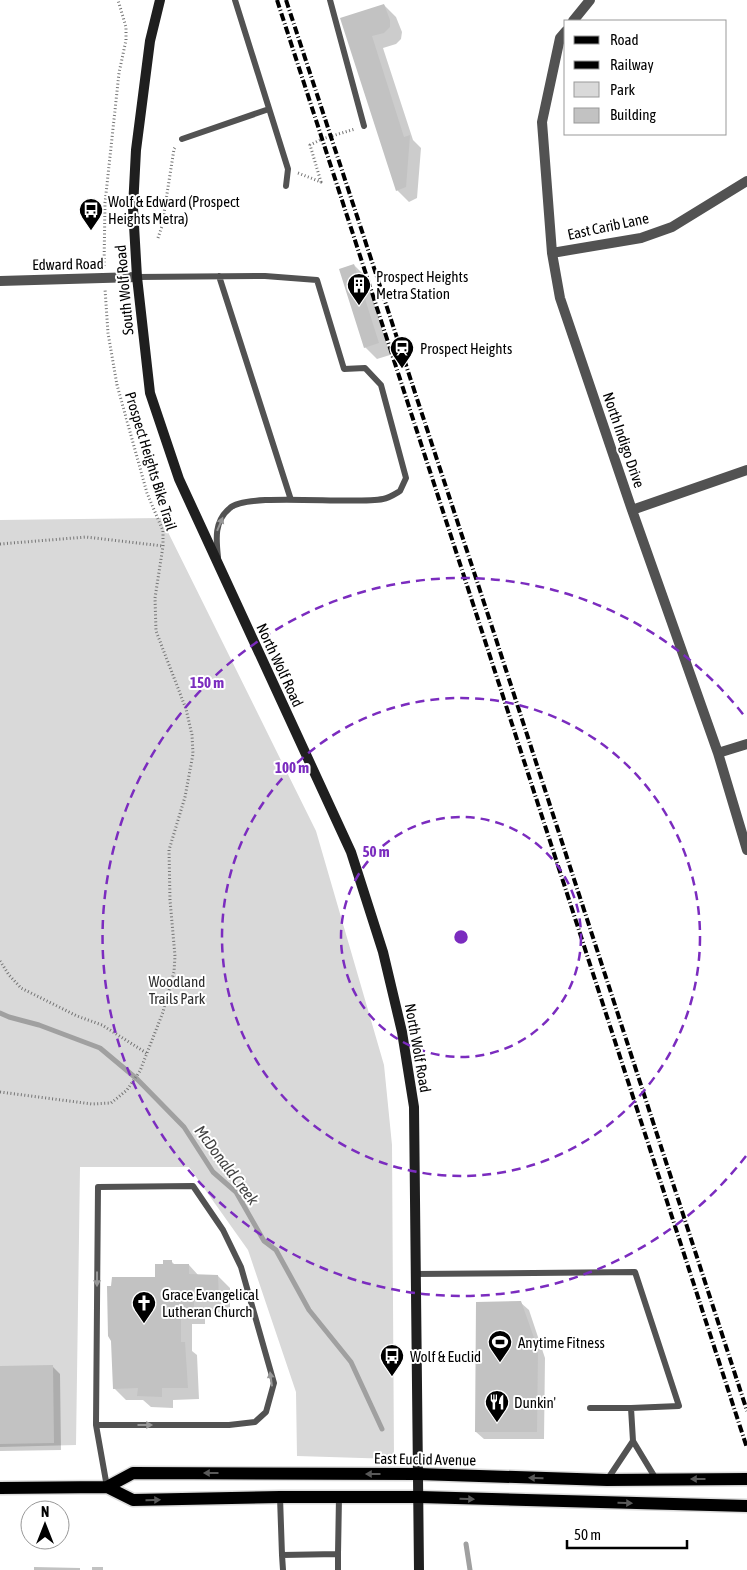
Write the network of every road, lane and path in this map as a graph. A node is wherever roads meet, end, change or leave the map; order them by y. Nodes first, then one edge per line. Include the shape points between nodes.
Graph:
1 (118, 0) edge
2 (160, 0) edge
3 (234, 0) edge
4 (330, 0) edge
5 (590, 0) edge
6 (574, 20) edge
7 (564, 33) edge
8 (269, 109) junction
9 (364, 126) joint
10 (182, 138) joint
11 (288, 169) junction
12 (747, 181) edge
13 (286, 186) dead end
14 (158, 238) dead end
15 (552, 253) junction
16 (104, 257) dead end
17 (219, 276) junction
18 (137, 277) junction
19 (0, 281) edge
20 (105, 291) dead end
21 (747, 470) edge
22 (291, 500) junction
23 (632, 510) junction
24 (0, 544) edge
25 (163, 546) junction
26 (218, 566) junction
27 (747, 744) edge
28 (718, 753) junction
29 (747, 850) edge
30 (0, 961) edge
31 (148, 1054) junction
32 (0, 1092) edge
33 (415, 1274) junction
34 (590, 1408) dead end
35 (631, 1408) junction
36 (96, 1425) junction
37 (633, 1441) junction
38 (418, 1474) junction
39 (656, 1479) junction
40 (747, 1479) edge
41 (607, 1480) junction
42 (107, 1487) junction
43 (0, 1488) edge
44 (280, 1497) junction
45 (338, 1497) junction
46 (419, 1497) junction
47 (747, 1506) edge
48 (338, 1554) junction
49 (282, 1555) junction
50 (283, 1570) edge
51 (338, 1570) edge
52 (419, 1570) edge

1 - 16 path via 126,27 126,40 119,73 105,203
2 - 18 main road, South Wolf Road via 150,41 136,150 132,208
3 - 8 lane
4 - 9 lane
5 - 6 street
7 - 15 street, North Indigo Drive via 560,38 542,122
8 - 10 lane
8 - 11 lane
9 - 11 path via 310,145 321,182
10 - 14 path via 174,149
11 - 13 lane
12 - 15 street, East Carib Lane via 672,227 641,238
15 - 23 street, North Indigo Drive via 560,298
17 - 18 lane
17 - 22 lane
17 - 22 lane via 317,280 344,369 365,368 381,385 406,478 400,491 384,499
18 - 19 street, Edward Road
18 - 26 main road, South Wolf Road via 150,393 179,480
20 - 25 path, Prospect Heights Bike Trail via 117,385 147,493 163,531
21 - 23 street
26 -> 22 lane via 216,536 219,522 231,506 253,500
23 - 28 street, North Indigo Drive
24 - 25 path via 86,537
25 - 31 path, Prospect Heights Bike Trail via 155,598 156,631 186,709 192,734 192,754 185,797 169,850 176,956 174,972
26 - 33 main road, North Wolf Road via 351,852 383,952 402,1032 414,1107
27 - 28 street
28 - 29 street, North Indigo Drive
30 - 31 path via 21,988 102,1025
31 - 32 path, Prospect Heights Bike Trail via 127,1090 111,1103 92,1104
33 - 35 lane via 635,1272 679,1406
33 - 38 main road, North Wolf Road
34 - 35 lane
35 - 37 lane
36 -> 36 lane via 229,1426 255,1422 266,1412 274,1384 241,1267 223,1230 193,1186 98,1187
36 - 42 lane
37 - 39 lane
37 - 41 lane
41 -> 38 main road, East Euclid Avenue
38 -> 42 main road, East Euclid Avenue via 132,1473
38 - 46 main road, North Wolf Road
40 -> 39 main road, East Euclid Avenue
39 - 41 main road, East Euclid Avenue
42 - 43 main road, East Euclid Avenue
42 -> 44 main road, East Euclid Avenue via 133,1500
44 - 45 main road, East Euclid Avenue
44 - 49 lane
45 - 46 main road, East Euclid Avenue
45 - 48 lane
46 -> 47 main road, East Euclid Avenue
46 - 52 main road, North Wolf Road
48 - 49 lane
48 - 51 lane
49 - 50 lane

